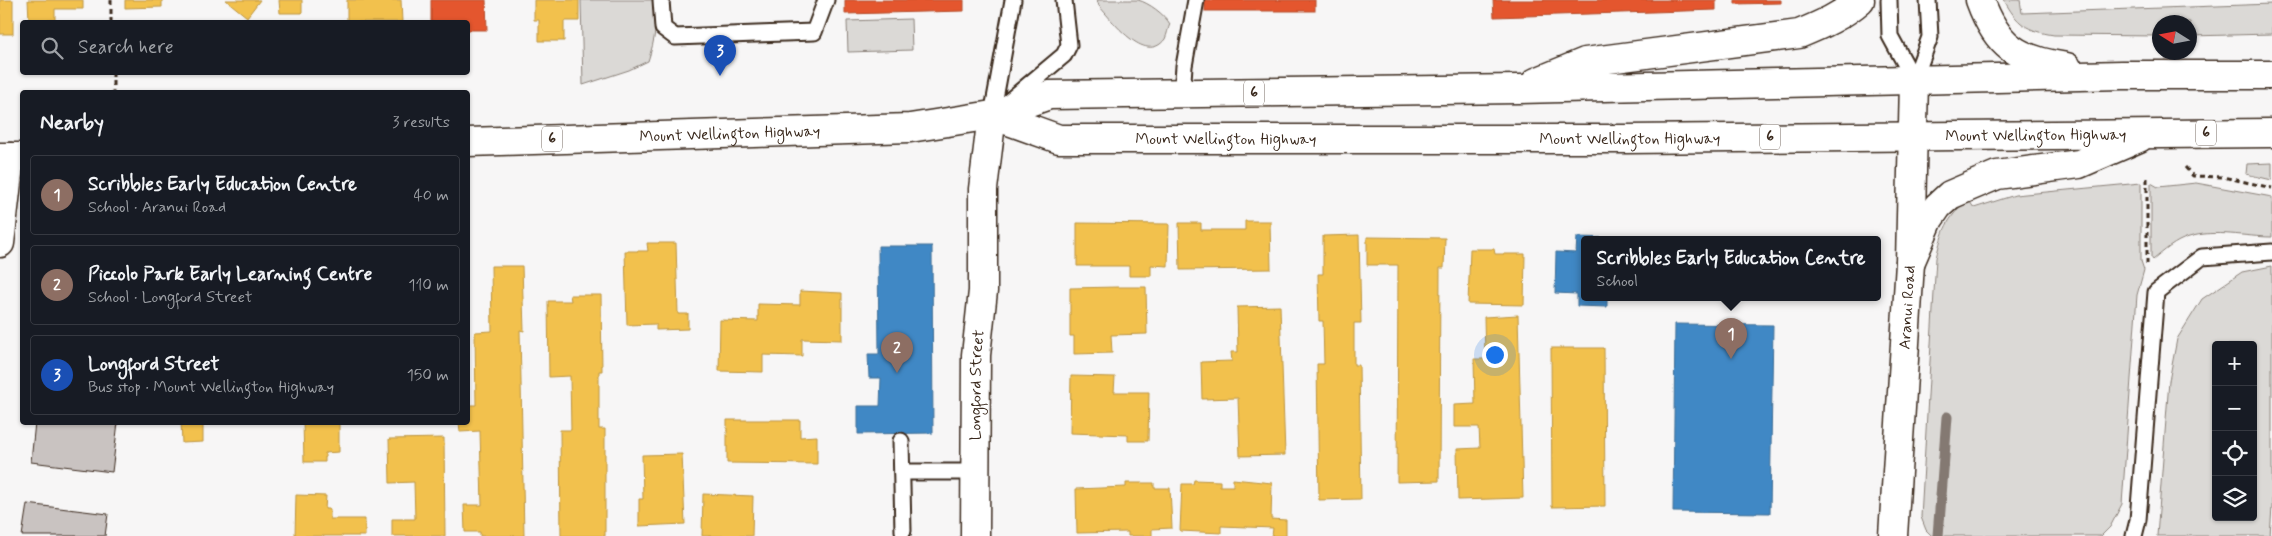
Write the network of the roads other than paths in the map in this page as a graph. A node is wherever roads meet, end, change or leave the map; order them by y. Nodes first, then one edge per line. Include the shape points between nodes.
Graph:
1 (661, 0) edge
2 (826, 0) edge
3 (1013, 0) edge
4 (1064, 0) edge
5 (1196, 0) edge
6 (1860, 0) edge
7 (1889, 0) edge
8 (1928, 0) edge
9 (1980, 0) edge
10 (2122, 75) junction
11 (2272, 75) edge
12 (1914, 80) junction
13 (1519, 90) junction
14 (1182, 94) junction
15 (992, 115) junction
16 (2272, 133) edge
17 (2150, 134) junction
18 (1914, 135) junction
19 (470, 142) edge
20 (11, 157) edge
21 (0, 243) edge
22 (2272, 252) edge
23 (1910, 263) junction
24 (901, 441) dead end
25 (902, 472) junction
26 (975, 472) junction
27 (903, 532) dead end
28 (975, 536) edge
29 (1893, 536) edge
30 (2134, 536) edge

1 - 2 lane via 662,28 675,37 814,32
3 - 15 lane
4 - 15 lane via 1069,45 1064,55
5 - 14 lane
6 - 13 main road via 1830,21 1799,34 1585,62
7 - 12 lane via 1890,36
8 - 12 lane via 1930,37
9 - 10 main road via 1987,19 2004,44 2025,56 2048,64
10 - 11 main road, Mount Wellington Highway / 6
10 - 12 main road, Mount Wellington Highway / 6
12 - 13 main road, Mount Wellington Highway / 6
12 - 18 main road, Aranui Road
13 - 14 main road, Mount Wellington Highway / 6
14 - 15 main road, Mount Wellington Highway / 6 via 1049,95
15 - 18 main road, Mount Wellington Highway / 6 via 1059,139 1627,139
15 - 19 main road, Mount Wellington Highway / 6 via 910,128
15 - 26 main road, Longford Street via 983,189 983,291 976,355
16 - 17 main road, Mount Wellington Highway / 6
17 - 18 main road, Mount Wellington Highway / 6
17 - 23 main road via 2079,164 1997,175 1950,195 1929,219
18 - 23 main road, Aranui Road
20 - 21 main road
22 - 30 lane via 2202,257 2156,292 2138,520
23 - 29 main road, Aranui Road
24 - 25 lane
25 - 26 lane
25 - 27 lane
26 - 28 main road, Longford Street

